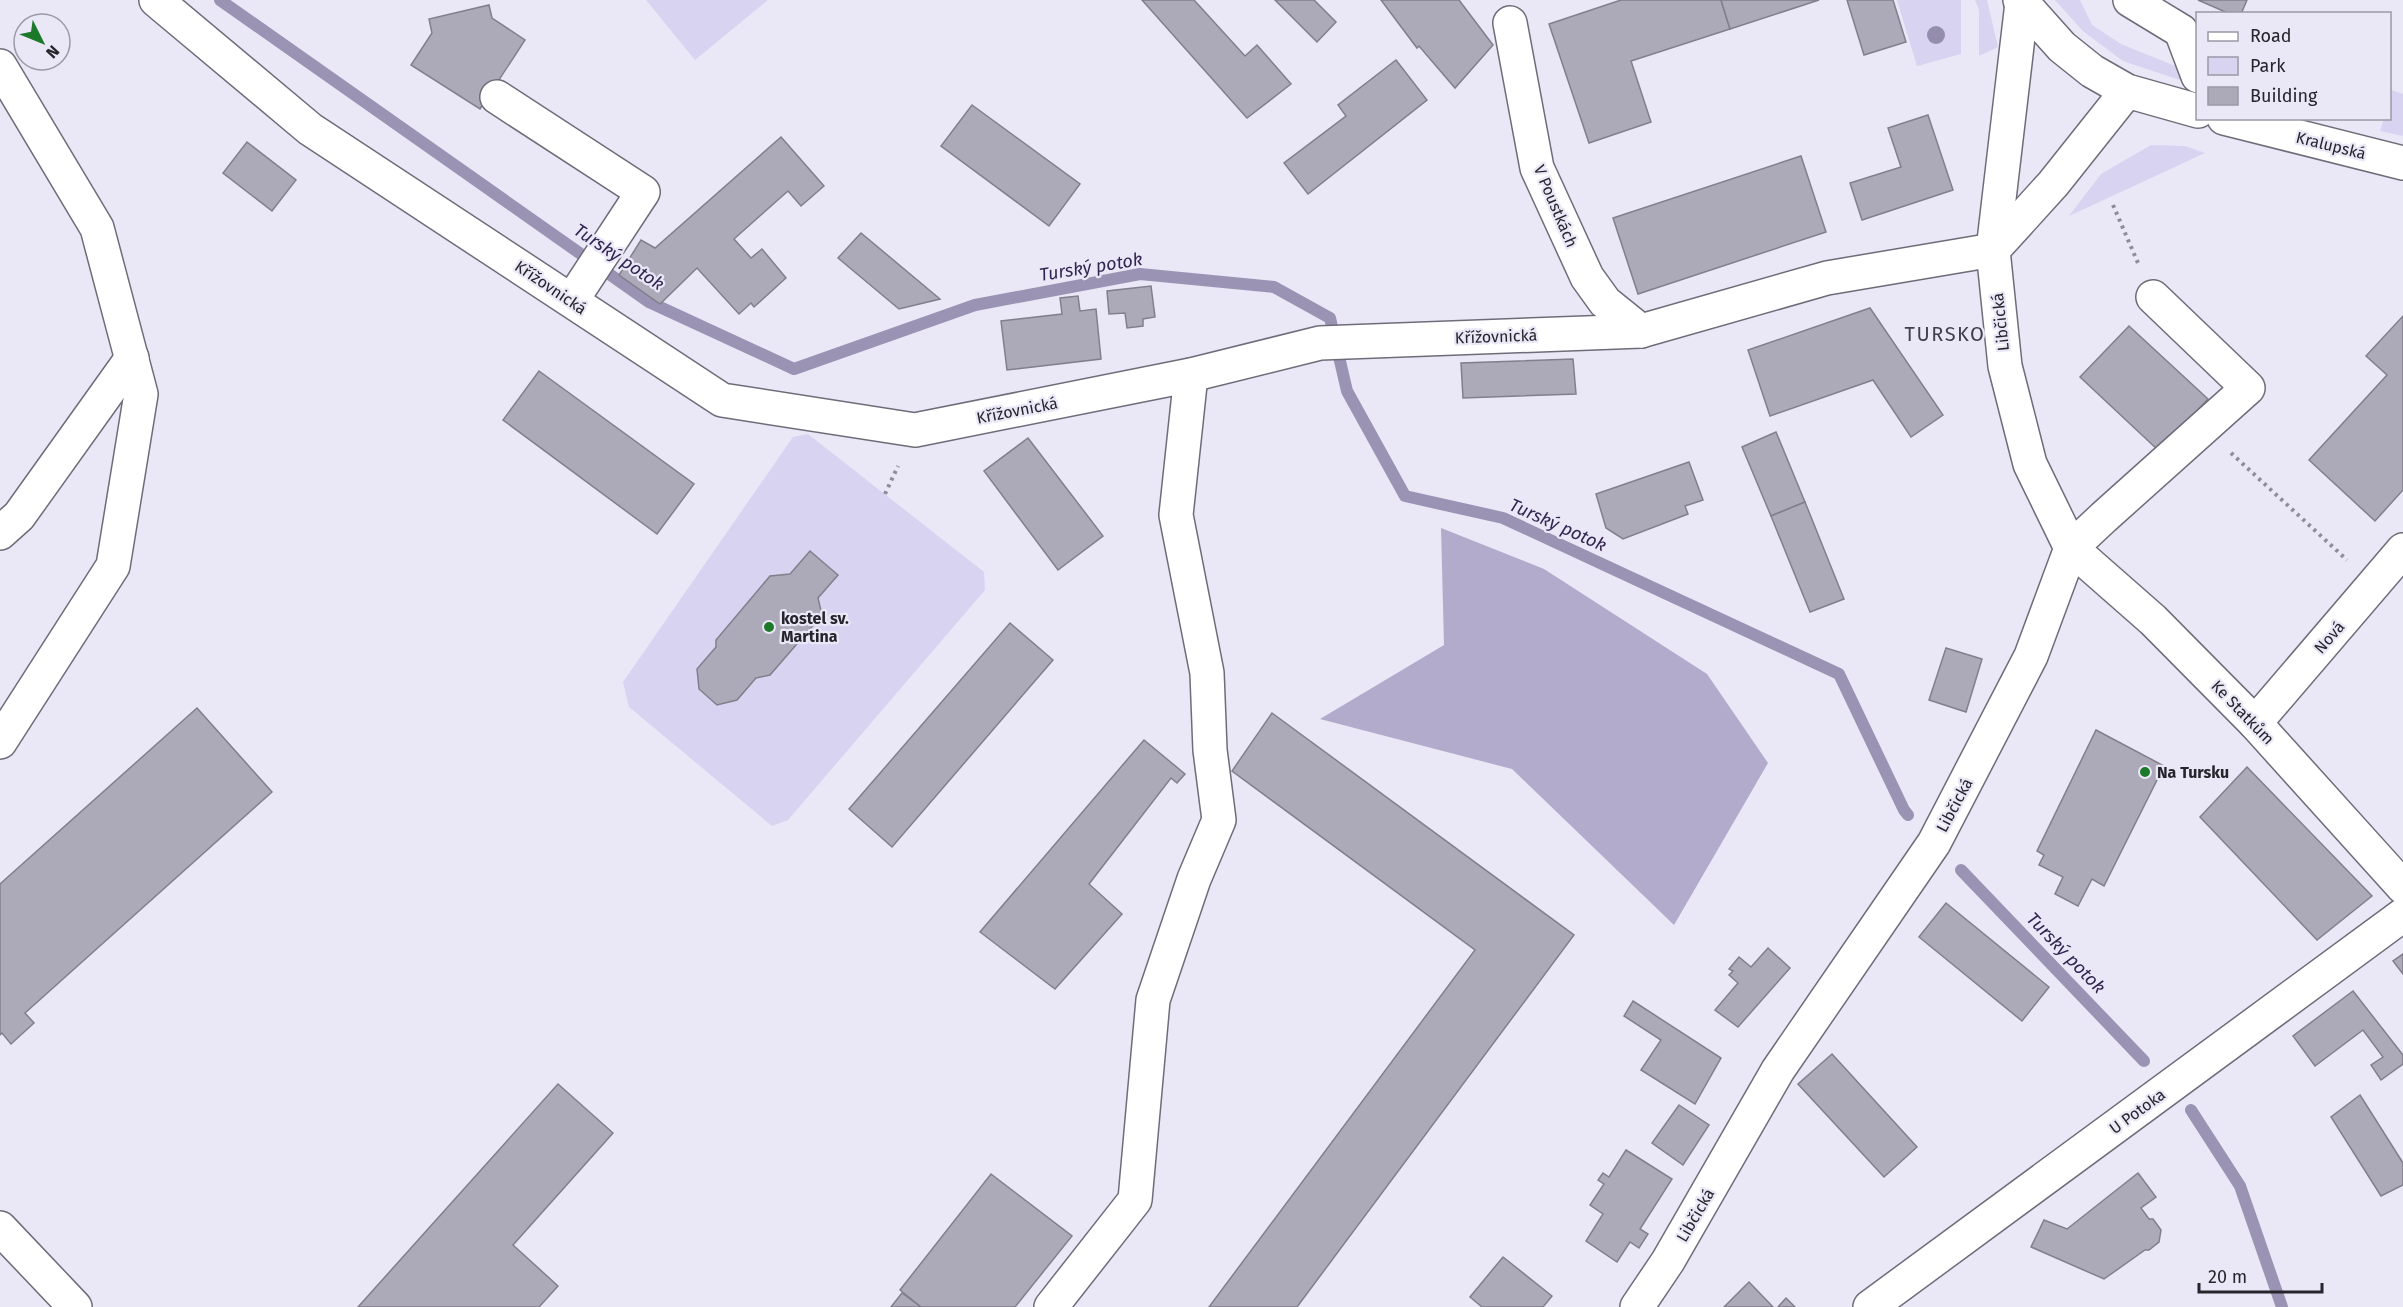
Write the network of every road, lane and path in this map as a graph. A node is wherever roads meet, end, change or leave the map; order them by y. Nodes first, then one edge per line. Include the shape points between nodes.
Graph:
1 (156, 0) edge
2 (2130, 0) edge
3 (2021, 2) edge
4 (1510, 23) dead end
5 (0, 66) edge
6 (2196, 71) edge
7 (2127, 91) junction
8 (496, 98) dead end
9 (2196, 110) edge
10 (2232, 120) edge
11 (2403, 163) edge
12 (2113, 205) dead end
13 (1993, 250) junction
14 (2153, 297) joint
15 (572, 300) junction
16 (1641, 331) junction
17 (132, 358) junction
18 (1191, 375) junction
19 (2204, 428) junction
20 (0, 533) edge
21 (2071, 548) junction
22 (2403, 550) edge
23 (2374, 585) junction
24 (2254, 723) junction
25 (0, 742) edge
26 (2403, 887) edge
27 (2403, 915) edge
28 (0, 1228) edge
29 (75, 1307) edge
30 (1051, 1307) edge
31 (1637, 1307) edge
32 (1870, 1307) edge

1 - 15 street, Křížovnická via 310,129
2 - 6 street via 2181,31
3 - 7 street via 2061,47
3 - 13 street, Libčická
4 - 16 street, V Poustkách via 1537,168 1587,277 1605,302
5 - 17 street via 97,228
7 - 9 street
7 - 13 street via 2053,184
8 - 15 street via 643,192
10 - 11 street, Kralupská
12 - 14 path
13 - 16 street, Křížovnická via 1827,278
13 - 21 street, Libčická via 2005,366 2030,464
14 - 19 street via 2248,388
15 - 18 street, Křížovnická via 722,400 915,430
16 - 18 street, Křížovnická via 1320,343
17 - 20 street via 19,516
17 - 25 street via 141,394 112,567
18 - 30 street via 1176,515 1207,673 1210,750 1219,820 1194,879 1153,1000 1135,1200
19 - 21 street
19 - 23 path
21 - 24 street, Ke Statkům via 2153,620
21 - 31 street, Libčická via 2031,657 1934,843 1778,1070 1668,1261
22 - 23 street, Nová
23 - 24 street, Nová
24 - 26 street, Ke Statkům
27 - 32 street, U Potoka
28 - 29 street

